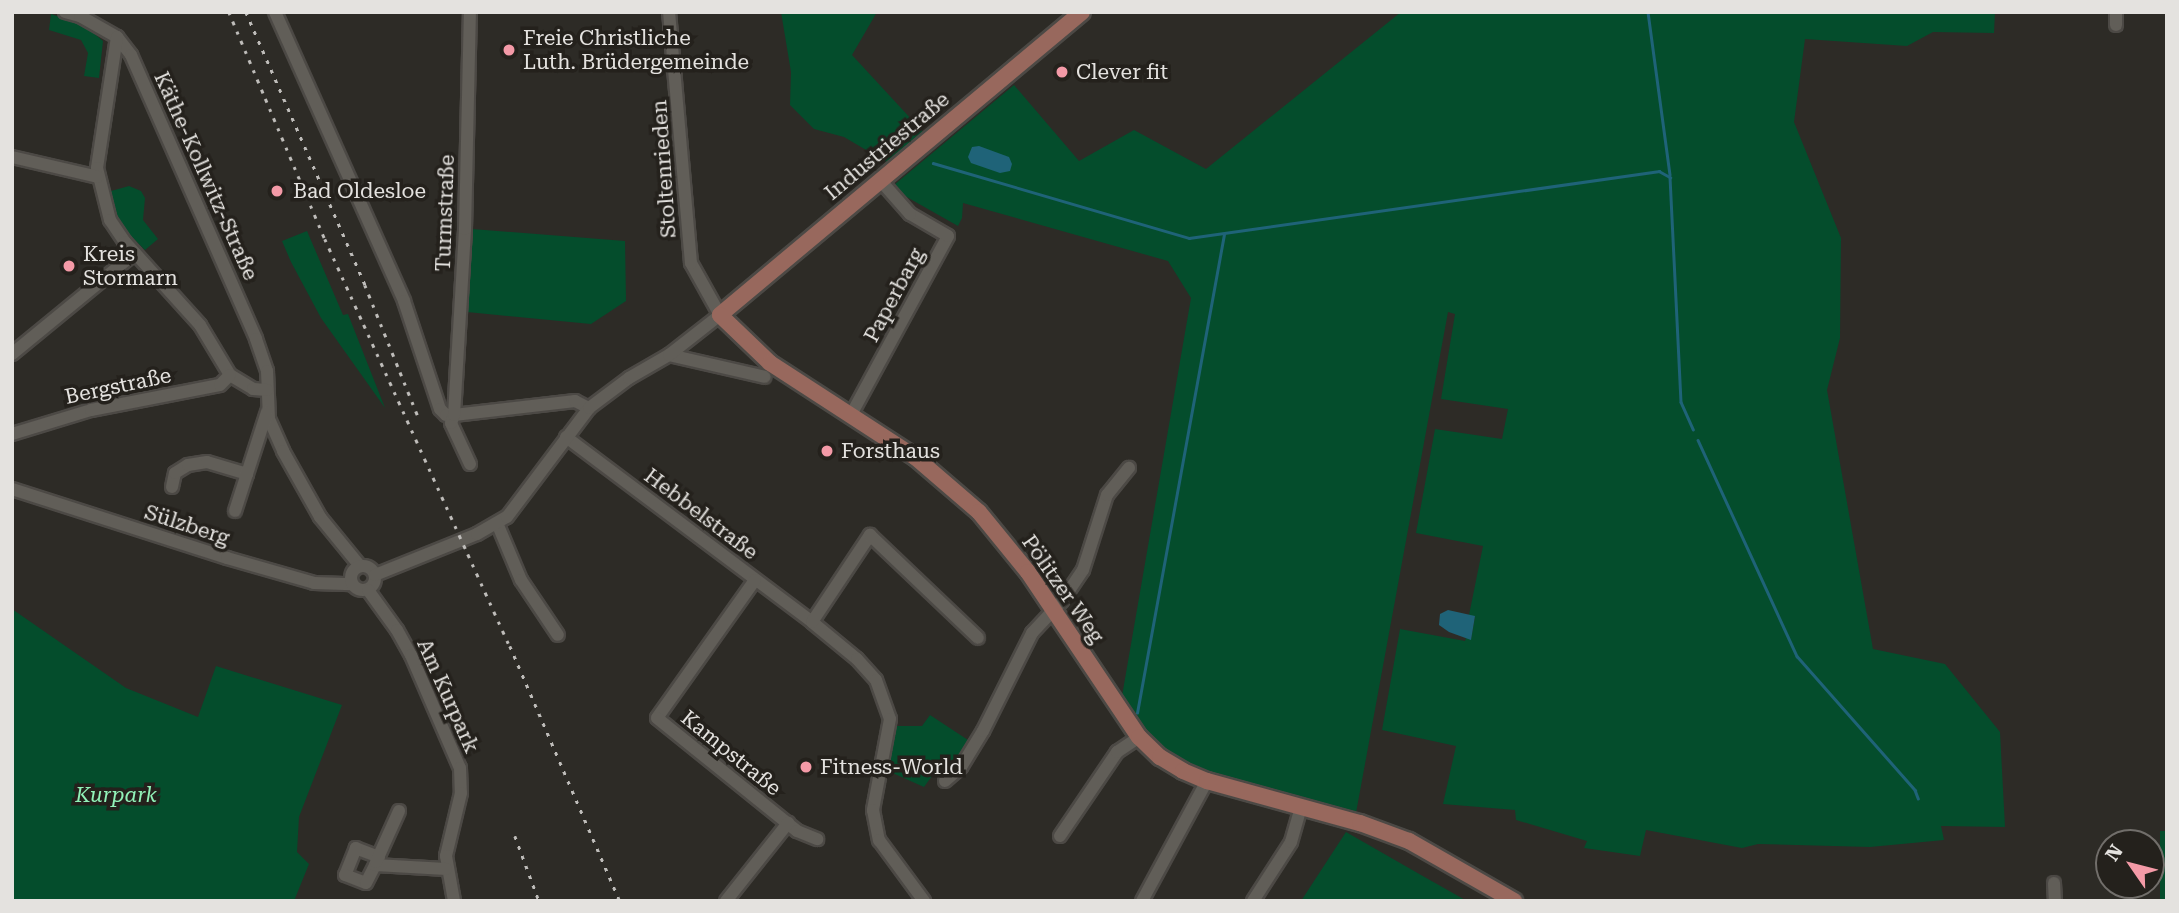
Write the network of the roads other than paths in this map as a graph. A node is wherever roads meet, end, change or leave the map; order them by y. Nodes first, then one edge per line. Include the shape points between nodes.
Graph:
1 (65, 12) edge
2 (275, 12) edge
3 (470, 12) edge
4 (668, 12) edge
5 (1083, 12) edge
6 (117, 37) junction
7 (12, 157) edge
8 (98, 177) junction
9 (880, 180) junction
10 (135, 253) junction
11 (720, 315) junction
12 (12, 354) edge
13 (670, 355) junction
14 (230, 375) junction
15 (765, 377) dead end
16 (267, 390) junction
17 (589, 408) junction
18 (267, 412) junction
19 (852, 413) junction
20 (454, 415) junction
21 (12, 434) edge
22 (566, 437) junction
23 (470, 464) dead end
24 (1129, 468) dead end
25 (247, 474) junction
26 (172, 487) dead end
27 (12, 489) edge
28 (236, 511) dead end
29 (498, 523) junction
30 (360, 566) junction
31 (375, 575) junction
32 (755, 580) junction
33 (352, 584) junction
34 (368, 590) junction
35 (1053, 610) junction
36 (812, 622) junction
37 (558, 635) dead end
38 (978, 639) dead end
39 (1139, 737) junction
40 (945, 781) dead end
41 (1207, 781) junction
42 (1301, 806) junction
43 (399, 811) dead end
44 (788, 823) junction
45 (1060, 836) dead end
46 (817, 839) dead end
47 (446, 869) junction
48 (2054, 883) dead end
49 (454, 901) edge
50 (726, 901) edge
51 (924, 901) edge
52 (1142, 901) edge
53 (1253, 901) edge
54 (1514, 901) edge
55 (2055, 901) edge

1 - 6 street, Käthe-Kollwitz-Straße
2 - 20 street via 404,301 435,400 446,415
3 - 20 street, Turmstraße via 465,229
4 - 11 street, Stoltenrieden via 691,263
5 - 9 main road, Industriestraße
6 - 8 street via 100,133
6 - 16 street, Käthe-Kollwitz-Straße via 131,55 243,306 267,371
7 - 8 street
8 - 10 street via 110,220
9 - 11 main road, Industriestraße
9 - 19 street, Paperbarg via 910,214 948,236
10 - 12 street
10 - 14 street via 201,325
11 - 13 street
11 - 19 main road, Pölitzer Weg via 770,363
13 - 15 street
13 - 17 street
14 - 16 street via 253,389
14 - 21 street, Bergstraße via 220,385 91,410
16 - 18 street, Käthe-Kollwitz-Straße
17 - 20 street via 575,401
17 - 22 street
18 - 25 street
18 - 30 street via 320,517
19 - 35 main road, Pölitzer Weg via 915,457 979,512
20 - 23 street, Turmstraße via 451,423
22 - 29 street via 528,491
22 - 32 street, Hebbelstraße
24 - 35 street via 1107,495 1083,570
25 - 26 street via 206,462 175,473
25 - 28 street
27 - 33 street, Sülzberg via 314,583
29 - 31 street
29 - 37 street via 521,580
30 - 31 street via 368,566
30 - 33 street via 352,573
31 - 34 street
32 - 36 street, Hebbelstraße
32 - 44 street, Kampstraße via 657,718
33 - 34 street, Sülzberg
34 - 47 street, Am Kurpark via 406,647 460,768 461,793
35 - 39 main road, Pölitzer Weg
35 - 40 street via 1032,634 966,758
36 - 38 street via 870,535
36 - 51 street, Hebbelstraße via 857,659 883,693 890,719 873,810 879,840
39 - 41 main road, Pölitzer Weg via 1160,757
39 - 45 street via 1117,752
41 - 42 main road, Pölitzer Weg
41 - 52 street
42 - 53 street via 1291,842
42 - 54 main road, Pölitzer Weg via 1409,842
43 - 47 street via 377,861
44 - 46 street, Kampstraße
44 - 50 street
47 - 49 street, Am Kurpark
48 - 55 street

